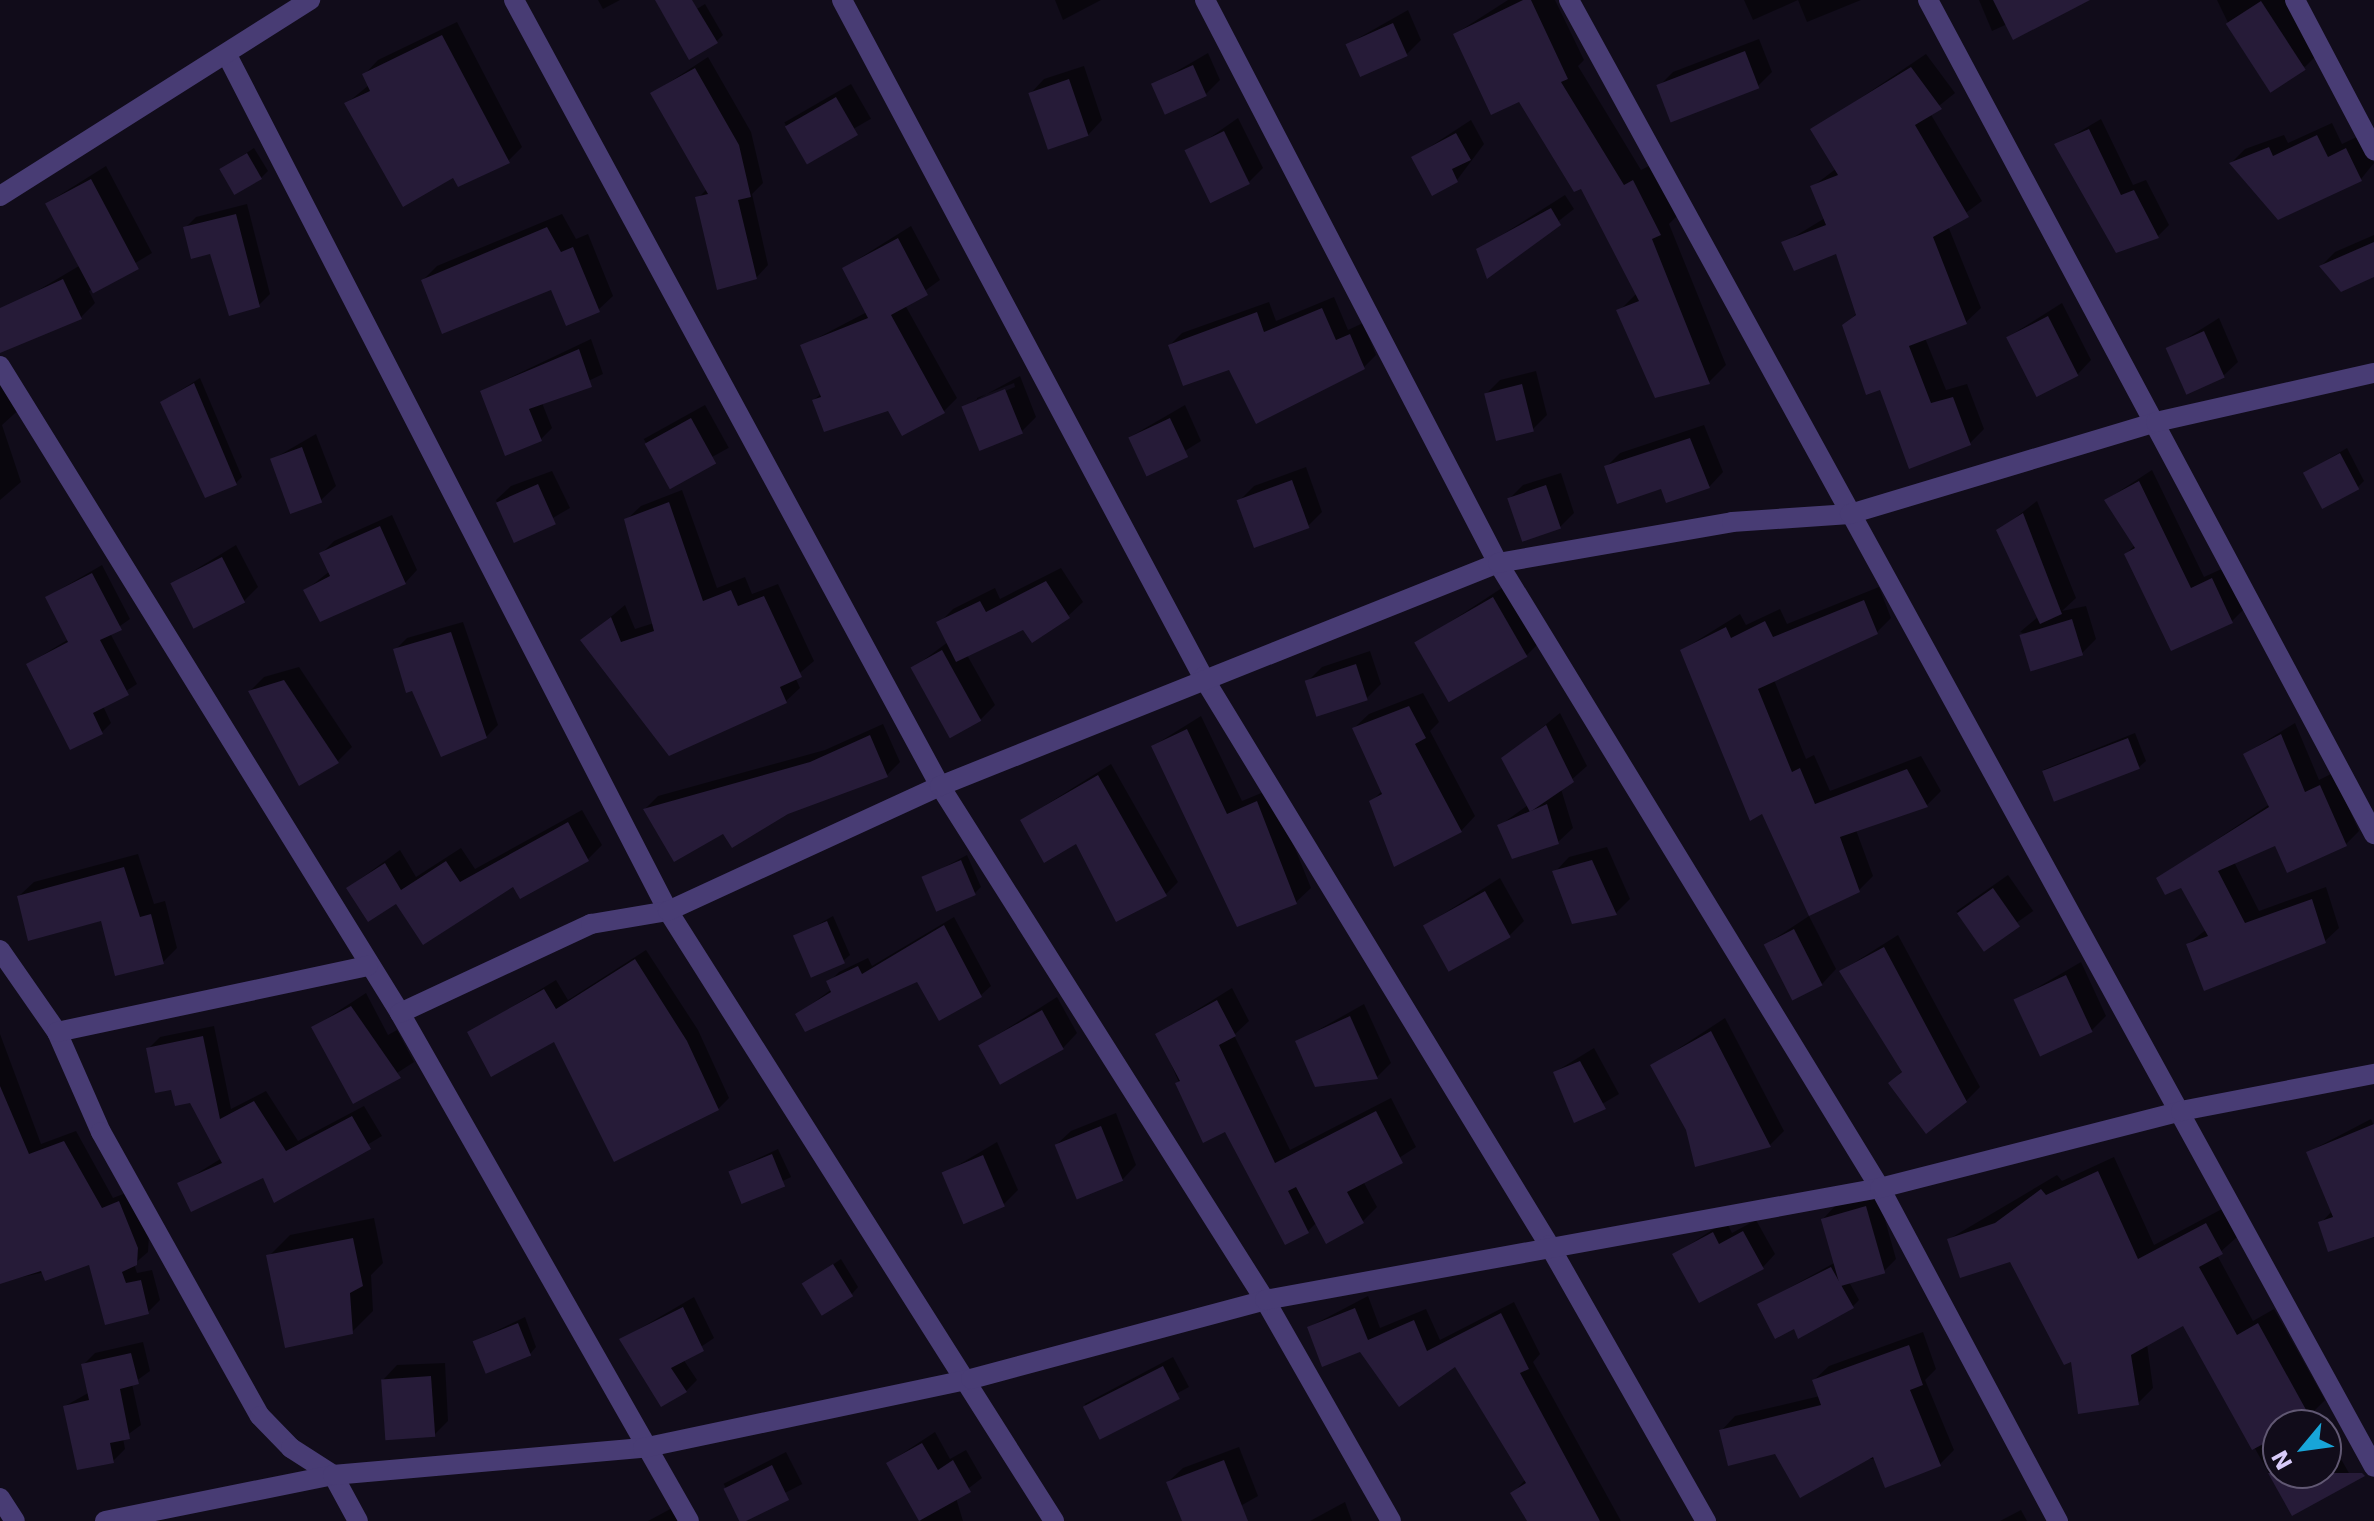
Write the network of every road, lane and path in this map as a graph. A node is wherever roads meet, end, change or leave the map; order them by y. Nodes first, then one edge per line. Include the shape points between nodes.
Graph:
1 (310, 0) edge
2 (514, 0) edge
3 (842, 0) edge
4 (1229, 0) edge
5 (1569, 0) edge
6 (1928, 0) edge
7 (2295, 0) edge
8 (1207, 2) edge
9 (228, 57) junction
10 (2374, 150) edge
11 (0, 196) edge
12 (0, 366) edge
13 (2374, 373) edge
14 (2156, 422) junction
15 (1850, 514) junction
16 (1498, 563) junction
17 (1203, 677) junction
18 (940, 786) junction
19 (2374, 834) edge
20 (668, 911) junction
21 (0, 950) edge
22 (368, 966) junction
23 (400, 1013) junction
24 (57, 1032) junction
25 (2374, 1074) edge
26 (2181, 1111) junction
27 (1880, 1188) junction
28 (1549, 1245) junction
29 (1265, 1300) junction
30 (971, 1379) junction
31 (643, 1448) junction
32 (2374, 1467) edge
33 (333, 1475) junction
34 (0, 1498) edge
35 (15, 1521) edge
36 (105, 1521) edge
37 (358, 1521) edge
38 (689, 1521) edge
39 (1054, 1521) edge
40 (1391, 1521) edge
41 (1706, 1521) edge
42 (2058, 1521) edge

1 - 9 street
2 - 18 street
3 - 17 street
4 - 8 street
5 - 15 street
6 - 14 street
7 - 10 street
8 - 16 street
9 - 11 street
9 - 20 street
12 - 22 street
13 - 14 street
14 - 15 street
14 - 19 street
15 - 16 street via 1732,522
15 - 26 street
16 - 17 street
16 - 27 street
17 - 18 street
17 - 28 street
18 - 20 street
18 - 29 street
20 - 23 street via 591,924
20 - 30 street
21 - 24 street
22 - 23 street
22 - 24 street
23 - 31 street
24 - 33 street via 101,1132 260,1416 291,1448
25 - 26 street
26 - 27 street
26 - 32 street
27 - 28 street
27 - 42 street
28 - 29 street
28 - 41 street
29 - 30 street
29 - 40 street
30 - 31 street
30 - 39 street
31 - 33 street
31 - 38 street
33 - 36 street
33 - 37 street
34 - 35 street

